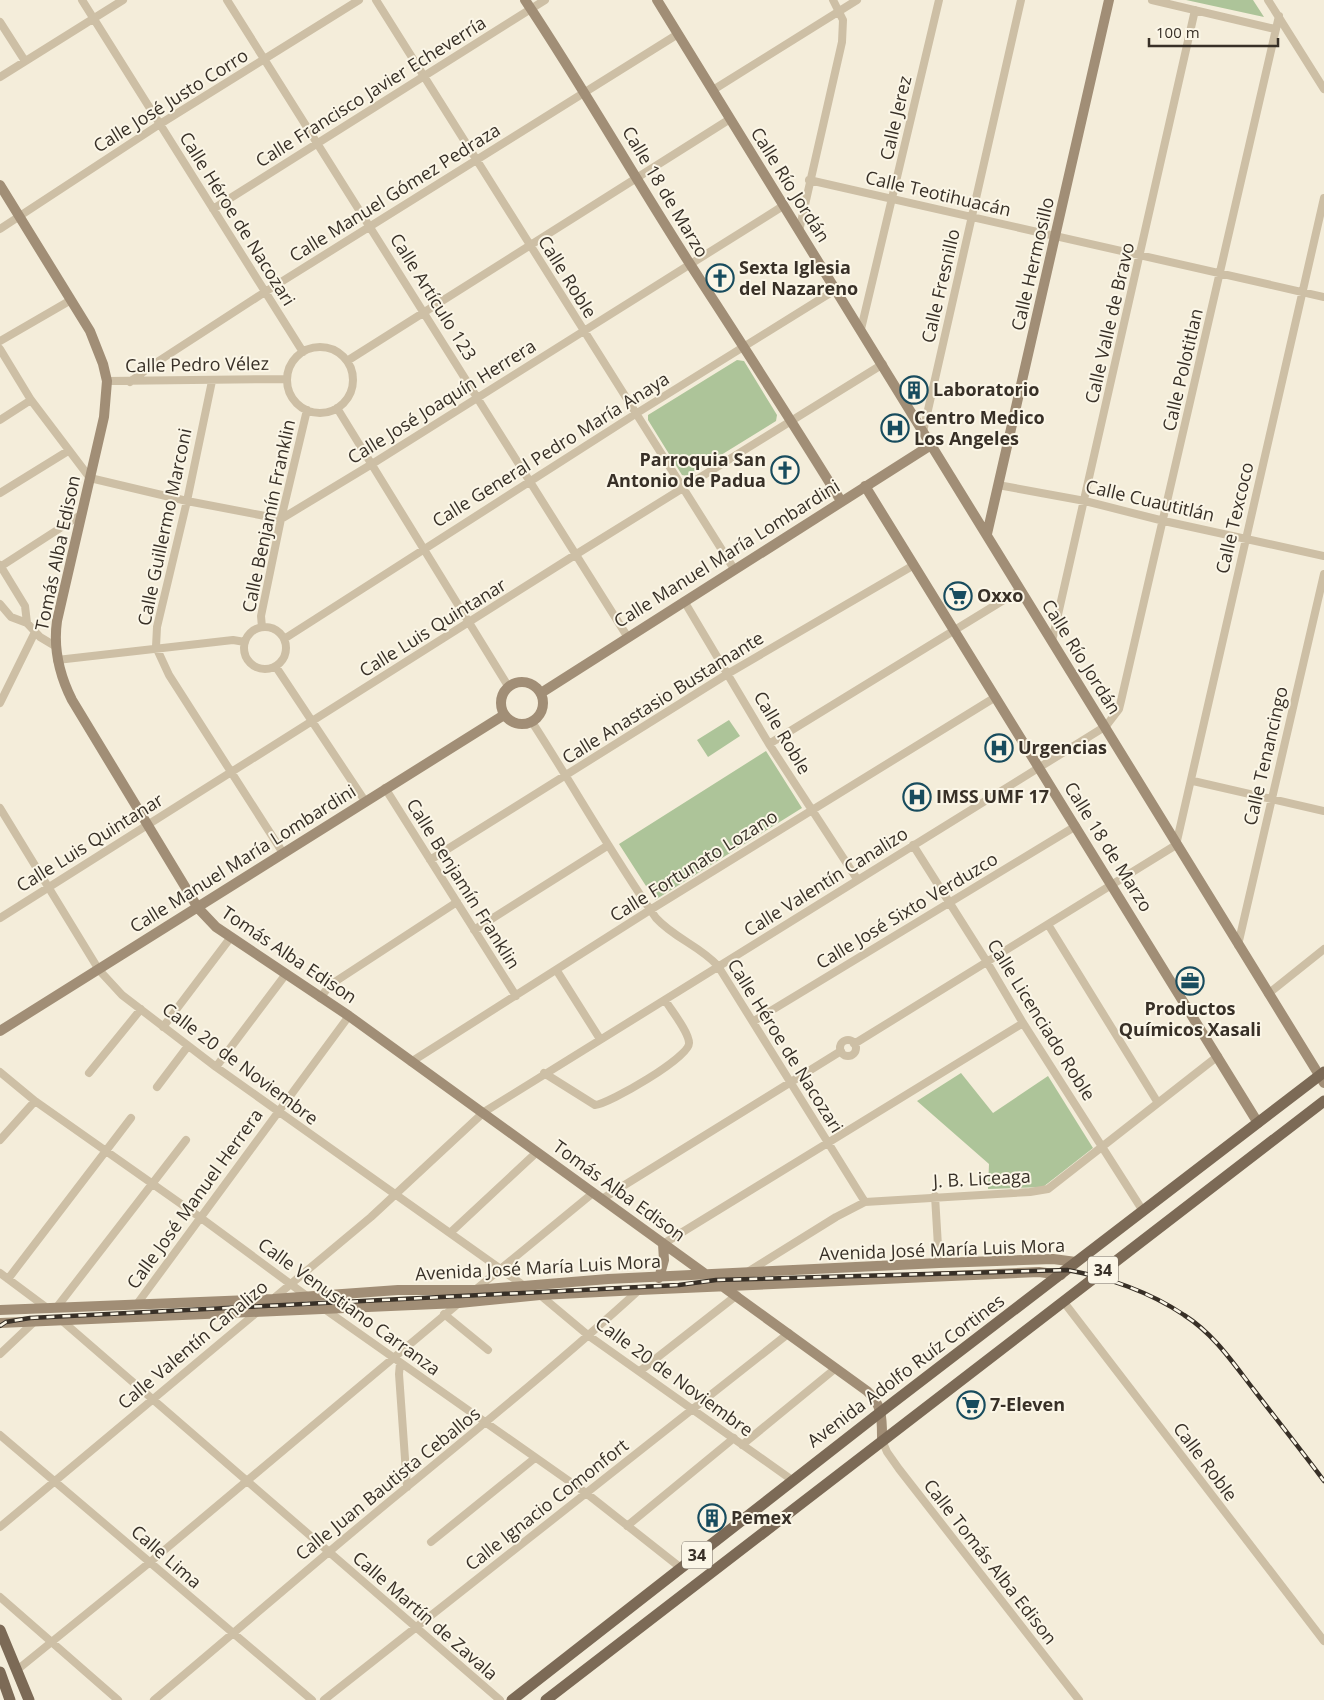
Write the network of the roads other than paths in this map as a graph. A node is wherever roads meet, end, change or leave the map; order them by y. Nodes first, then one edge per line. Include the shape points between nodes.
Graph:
1 (82, 0) edge
2 (123, 0) edge
3 (227, 0) edge
4 (359, 0) edge
5 (376, 0) edge
6 (545, 0) edge
7 (657, 0) edge
8 (833, 0) edge
9 (858, 0) edge
10 (939, 0) edge
11 (1021, 0) edge
12 (1109, 0) edge
13 (1152, 0) edge
14 (1268, 0) edge
15 (528, 4) edge
16 (1195, 10) junction
17 (840, 11) junction
18 (1279, 16) junction
19 (94, 18) junction
20 (0, 22) edge
21 (1276, 29) junction
22 (678, 34) junction
23 (265, 60) junction
24 (25, 62) junction
25 (0, 77) edge
26 (424, 77) junction
27 (1324, 89) edge
28 (713, 90) junction
29 (586, 92) junction
30 (730, 119) junction
31 (160, 124) junction
32 (318, 143) junction
33 (476, 160) junction
34 (636, 178) junction
35 (809, 180) junction
36 (0, 185) edge
37 (1324, 198) edge
38 (892, 199) junction
39 (783, 206) junction
40 (213, 209) junction
41 (972, 216) junction
42 (20, 217) junction
43 (371, 227) junction
44 (0, 229) edge
45 (799, 231) junction
46 (1056, 236) junction
47 (530, 245) junction
48 (1140, 255) junction
49 (690, 265) junction
50 (1220, 274) junction
51 (835, 290) junction
52 (264, 292) junction
53 (1302, 293) junction
54 (1324, 298) edge
55 (71, 300) junction
56 (424, 313) junction
57 (861, 329) junction
58 (583, 330) junction
59 (0, 341) edge
60 (744, 346) junction
61 (0, 349) edge
62 (303, 352) junction
63 (347, 361) junction
64 (883, 364) junction
65 (287, 379) junction
66 (106, 381) junction
67 (212, 381) junction
68 (130, 382) junction
69 (478, 397) junction
70 (32, 400) junction
71 (337, 408) junction
72 (307, 410) junction
73 (636, 413) junction
74 (0, 420) edge
75 (791, 420) junction
76 (923, 432) junction
77 (931, 445) junction
78 (68, 452) junction
79 (372, 464) junction
80 (90, 478) junction
81 (529, 482) junction
82 (998, 485) junction
83 (865, 486) junction
84 (682, 490) junction
85 (0, 493) edge
86 (187, 501) junction
87 (1085, 501) junction
88 (841, 502) junction
89 (82, 514) junction
90 (281, 518) junction
91 (1164, 521) junction
92 (987, 534) junction
93 (1245, 538) junction
94 (424, 549) junction
95 (575, 555) junction
96 (1324, 556) edge
97 (914, 565) junction
98 (0, 566) edge
99 (734, 569) junction
100 (1324, 574) edge
101 (1020, 590) junction
102 (684, 601) junction
103 (1, 610) edge
104 (470, 622) junction
105 (27, 623) junction
106 (262, 627) junction
107 (955, 631) junction
108 (35, 632) junction
109 (627, 636) junction
110 (284, 639) junction
111 (1052, 641) junction
112 (245, 642) junction
113 (54, 646) junction
114 (156, 647) junction
115 (57, 660) junction
116 (276, 667) junction
117 (728, 673) junction
118 (508, 686) junction
119 (541, 693) junction
120 (994, 698) junction
121 (0, 704) edge
122 (504, 715) junction
123 (312, 722) junction
124 (532, 722) junction
125 (1106, 726) junction
126 (769, 744) junction
127 (1040, 768) junction
128 (233, 772) junction
129 (567, 775) junction
130 (1193, 781) junction
131 (385, 788) junction
132 (1272, 800) junction
133 (365, 801) junction
134 (0, 808) edge
135 (811, 810) junction
136 (1324, 811) edge
137 (0, 818) edge
138 (9, 822) junction
139 (147, 823) junction
140 (1076, 826) junction
141 (913, 845) junction
142 (1176, 845) junction
143 (607, 846) junction
144 (283, 853) junction
145 (430, 860) junction
146 (857, 879) junction
147 (1112, 885) junction
148 (47, 887) junction
149 (457, 902) junction
150 (950, 903) junction
151 (198, 908) junction
152 (650, 910) junction
153 (0, 918) edge
154 (1049, 926) junction
155 (474, 930) junction
156 (231, 937) junction
157 (1238, 946) junction
158 (1324, 949) edge
159 (987, 962) junction
160 (718, 966) junction
161 (99, 970) junction
162 (557, 971) junction
163 (286, 974) junction
164 (1268, 994) junction
165 (516, 996) junction
166 (320, 998) junction
167 (665, 1000) junction
168 (141, 1009) junction
169 (349, 1016) junction
170 (754, 1021) junction
171 (1022, 1023) junction
172 (163, 1026) junction
173 (0, 1031) edge
174 (600, 1039) junction
175 (188, 1046) junction
176 (1218, 1056) junction
177 (411, 1062) junction
178 (216, 1067) junction
179 (0, 1072) edge
180 (89, 1073) dead end
181 (544, 1073) junction
182 (1322, 1077) edge
183 (791, 1084) junction
184 (157, 1087) dead end
185 (35, 1101) junction
186 (1324, 1101) edge
187 (1158, 1102) junction
188 (278, 1112) junction
189 (484, 1112) junction
190 (131, 1118) dead end
191 (1258, 1123) junction
192 (0, 1140) edge
193 (186, 1140) dead end
194 (829, 1143) junction
195 (1102, 1146) junction
196 (105, 1151) junction
197 (537, 1152) junction
198 (154, 1184) junction
199 (592, 1192) junction
200 (394, 1196) junction
201 (935, 1196) junction
202 (602, 1199) junction
203 (865, 1202) junction
204 (1143, 1211) junction
205 (201, 1218) junction
206 (450, 1233) junction
207 (663, 1244) junction
208 (1076, 1262) junction
209 (939, 1263) junction
210 (500, 1269) junction
211 (746, 1272) junction
212 (0, 1273) edge
213 (1061, 1274) junction
214 (710, 1275) junction
215 (659, 1278) junction
216 (8, 1279) junction
217 (290, 1283) junction
218 (523, 1285) junction
219 (724, 1286) junction
220 (475, 1290) junction
221 (639, 1290) junction
222 (540, 1295) junction
223 (737, 1295) junction
224 (309, 1297) junction
225 (273, 1299) junction
226 (1063, 1301) junction
227 (460, 1303) junction
228 (137, 1304) junction
229 (52, 1308) junction
230 (323, 1308) junction
231 (0, 1310) edge
232 (259, 1312) junction
233 (444, 1314) junction
234 (60, 1319) junction
235 (36, 1320) junction
236 (0, 1323) edge
237 (789, 1333) junction
238 (589, 1336) junction
239 (488, 1350) dead end
240 (0, 1354) edge
241 (396, 1361) junction
242 (836, 1368) junction
243 (640, 1371) junction
244 (151, 1400) junction
245 (692, 1409) junction
246 (882, 1411) junction
247 (486, 1424) junction
248 (0, 1435) edge
249 (734, 1438) junction
250 (882, 1440) junction
251 (742, 1445) junction
252 (535, 1458) junction
253 (246, 1480) junction
254 (792, 1480) junction
255 (55, 1481) junction
256 (407, 1487) junction
257 (586, 1493) junction
258 (626, 1526) junction
259 (0, 1527) edge
260 (431, 1542) dead end
261 (328, 1552) junction
262 (149, 1563) junction
263 (680, 1568) junction
264 (0, 1597) edge
265 (415, 1628) junction
266 (0, 1630) edge
267 (233, 1634) junction
268 (1324, 1641) edge
269 (53, 1642) junction
270 (17, 1670) junction
271 (0, 1672) edge
272 (10, 1700) edge
273 (29, 1700) edge
274 (118, 1700) edge
275 (154, 1700) edge
276 (312, 1700) edge
277 (324, 1700) edge
278 (500, 1700) edge
279 (512, 1700) edge
280 (546, 1700) edge
281 (1079, 1700) edge

1 - 19 street, Calle Héroe de Nacozari
2 - 19 street
3 - 23 street, Calle Artículo 123
4 - 23 street, Calle José Justo Corro
5 - 26 street, Calle Roble
6 - 15 street, Calle Francisco Javier Echeverría
7 - 22 street, Calle Río Jordán
8 - 17 street
9 - 17 street
10 - 38 street, Calle Jerez
11 - 41 street, Calle Fresnillo
12 - 46 street, Calle Hermosillo
13 - 16 street
14 - 18 street
15 - 26 street, Calle Francisco Javier Echeverría
15 - 29 street, Calle 18 de Marzo
16 - 21 street
16 - 48 street, Calle Valle de Bravo
17 - 28 street
17 - 35 street via 842,42
18 - 21 street, Calle Polotitlan
18 - 27 street
19 - 24 street
19 - 31 street, Calle Héroe de Nacozari
20 - 24 street
21 - 50 street, Calle Polotitlan
22 - 28 street, Calle Río Jordán
22 - 29 street, Calle Manuel Gómez Pedraza
23 - 31 street, Calle José Justo Corro
23 - 32 street, Calle Artículo 123
24 - 25 street
26 - 32 street, Calle Francisco Javier Echeverría
26 - 33 street, Calle Roble
28 - 30 street, Calle Río Jordán
29 - 33 street, Calle Manuel Gómez Pedraza
29 - 34 street, Calle 18 de Marzo
30 - 34 street
30 - 39 street, Calle Río Jordán
31 - 40 street, Calle Héroe de Nacozari
31 - 42 street, Calle José Justo Corro
32 - 40 street, Calle Francisco Javier Echeverría
32 - 43 street, Calle Artículo 123
33 - 43 street, Calle Manuel Gómez Pedraza
33 - 47 street, Calle Roble
34 - 47 street
34 - 49 street, Calle 18 de Marzo
35 - 38 street, Calle Teotihuacán
35 - 45 street
36 - 42 street, Tomás Alba Edison
37 - 53 street, Calle Texcoco
38 - 41 street, Calle Teotihuacán
38 - 57 street, Calle Jerez
39 - 45 street, Calle Río Jordán
39 - 49 street, Calle José Joaquín Herrera
40 - 52 street, Calle Héroe de Nacozari
41 - 46 street, Calle Teotihuacán
41 - 76 street, Calle Fresnillo
42 - 44 street, Calle José Justo Corro
42 - 55 street, Tomás Alba Edison
43 - 52 street, Calle Manuel Gómez Pedraza
43 - 56 street, Calle Artículo 123
45 - 51 street, Calle Río Jordán
46 - 48 street, Calle Teotihuacán
46 - 82 street, Calle Hermosillo
47 - 56 street
47 - 58 street, Calle Roble
48 - 50 street, Calle Teotihuacán
48 - 87 street, Calle Valle de Bravo
49 - 58 street, Calle José Joaquín Herrera
49 - 60 street, Calle 18 de Marzo
50 - 53 street, Calle Teotihuacán
50 - 91 street, Calle Polotitlan
51 - 57 street, Calle Río Jordán
51 - 60 street, Calle General Pedro María Anaya
52 - 62 street, Calle Héroe de Nacozari
52 - 68 street, Calle Manuel Gómez Pedraza
53 - 54 street, Calle Teotihuacán
53 - 93 street, Calle Texcoco
55 - 59 street
55 - 66 street, Tomás Alba Edison via 97,346
56 - 63 street
56 - 69 street, Calle Artículo 123
57 - 64 street, Calle Río Jordán
58 - 69 street, Calle José Joaquín Herrera
58 - 73 street, Calle Roble
60 - 73 street, Calle General Pedro María Anaya
60 - 75 street, Calle 18 de Marzo
61 - 70 street
62 - 63 street via 312,348 331,349
62 - 65 street via 292,364
63 - 71 street via 352,371 351,392
64 - 75 street, Calle Luis Quintanar
64 - 76 street, Calle Río Jordán
65 - 67 street, Calle Pedro Vélez
65 - 72 street via 292,398
66 - 68 street, Calle Pedro Vélez
66 - 80 street, Tomás Alba Edison via 106,408
67 - 68 street, Calle Pedro Vélez
67 - 86 street, Calle Guillermo Marconi
69 - 79 street, Calle José Joaquín Herrera
69 - 81 street, Calle Artículo 123
70 - 74 street
70 - 78 street
71 - 72 street via 322,413
71 - 79 street
72 - 90 street, Calle Benjamín Franklin
73 - 81 street, Calle General Pedro María Anaya
73 - 84 street, Calle Roble
75 - 84 street, Calle Luis Quintanar
75 - 88 street, Calle 18 de Marzo
76 - 77 street, Calle Río Jordán
77 - 83 street, Calle Manuel María Lombardini
77 - 92 street, Calle Río Jordán
78 - 80 street
78 - 85 street
79 - 90 street, Calle José Joaquín Herrera
79 - 94 street
80 - 86 street
80 - 89 street, Tomás Alba Edison
81 - 94 street, Calle General Pedro María Anaya
81 - 95 street, Calle Artículo 123
82 - 87 street, Calle Cuautitlán
82 - 92 street, Calle Hermosillo
83 - 88 street, Calle Manuel María Lombardini
83 - 97 street, Calle 18 de Marzo
84 - 95 street, Calle Luis Quintanar
84 - 99 street, Calle Roble
86 - 90 street
86 - 114 street, Calle Guillermo Marconi via 158,616
87 - 91 street, Calle Cuautitlán
87 - 111 street, Calle Valle de Bravo
88 - 99 street, Calle Manuel María Lombardini
89 - 98 street
89 - 113 street, Tomás Alba Edison
90 - 106 street, Calle Benjamín Franklin via 260,616
91 - 93 street, Calle Cuautitlán
91 - 125 street, Calle Polotitlan via 1119,709
92 - 101 street, Calle Río Jordán
93 - 96 street, Calle Cuautitlán
93 - 130 street, Calle Texcoco
94 - 104 street
94 - 110 street, Calle General Pedro María Anaya
95 - 104 street, Calle Luis Quintanar
95 - 109 street, Calle Artículo 123
97 - 107 street, Calle 18 de Marzo
97 - 117 street, Calle Anastasio Bustamante
98 - 105 street via 25,606
99 - 102 street, Calle Manuel María Lombardini
100 - 132 street, Calle Tenancingo
101 - 107 street
101 - 111 street, Calle Río Jordán
102 - 109 street, Calle Manuel María Lombardini
102 - 117 street, Calle Roble
103 - 105 street via 18,622
104 - 118 street
104 - 123 street, Calle Luis Quintanar
105 - 108 street
106 - 110 street via 275,629
106 - 112 street via 252,632
107 - 120 street, Calle 18 de Marzo
107 - 126 street
108 - 113 street
108 - 121 street
109 - 119 street, Calle Manuel María Lombardini
110 - 116 street via 286,651
111 - 125 street, Calle Río Jordán
112 - 114 street via 234,640
112 - 116 street via 249,662 262,669
113 - 115 street, Tomás Alba Edison
114 - 115 street
114 - 128 street, Calle Guillermo Marconi via 169,675
115 - 139 street, Tomás Alba Edison via 72,700
116 - 123 street
117 - 126 street, Calle Roble
117 - 129 street, Calle Anastasio Bustamante
118 - 119 street via 529,682
118 - 122 street via 500,703
119 - 124 street via 543,706
120 - 127 street, Calle 18 de Marzo
120 - 135 street, Calle Fortunato Lozano
122 - 124 street via 517,724
122 - 131 street, Calle Manuel María Lombardini
123 - 128 street, Calle Luis Quintanar
123 - 133 street
124 - 129 street, Calle Héroe de Nacozari
125 - 127 street, Calle Valentín Canalizo
125 - 142 street, Calle Río Jordán
126 - 135 street, Calle Roble
127 - 140 street, Calle 18 de Marzo
127 - 141 street, Calle Valentín Canalizo
128 - 139 street, Calle Luis Quintanar
128 - 144 street, Calle Guillermo Marconi
129 - 143 street, Calle Héroe de Nacozari
129 - 145 street, Calle Anastasio Bustamante
130 - 132 street
130 - 142 street, Calle Texcoco
131 - 133 street, Calle Manuel María Lombardini
131 - 145 street, Calle Benjamín Franklin
132 - 136 street
132 - 157 street, Calle Tenancingo
133 - 144 street, Calle Manuel María Lombardini
134 - 138 street, Calle 20 de Noviembre
135 - 146 street, Calle Roble
135 - 152 street, Calle Fortunato Lozano
137 - 138 street
138 - 148 street, Calle 20 de Noviembre
139 - 148 street, Calle Luis Quintanar
139 - 151 street, Tomás Alba Edison
140 - 147 street, Calle 18 de Marzo
140 - 150 street, Calle José Sixto Verduzco
141 - 146 street, Calle Valentín Canalizo
141 - 150 street, Calle Licenciado Roble
142 - 147 street
142 - 157 street, Calle Río Jordán
143 - 152 street, Calle Héroe de Nacozari
143 - 155 street
144 - 151 street, Calle Manuel María Lombardini
145 - 149 street, Calle Benjamín Franklin
146 - 160 street, Calle Valentín Canalizo
147 - 154 street
147 - 176 street, Calle 18 de Marzo
148 - 153 street, Calle Luis Quintanar
148 - 161 street, Calle 20 de Noviembre
149 - 155 street, Calle Benjamín Franklin
149 - 166 street via 330,985
150 - 159 street, Calle Licenciado Roble
150 - 170 street, Calle José Sixto Verduzco
151 - 156 street, Tomás Alba Edison
151 - 161 street, Calle Manuel María Lombardini
152 - 160 street, Calle Héroe de Nacozari via 666,929 708,954
152 - 162 street, Calle Fortunato Lozano
154 - 159 street
154 - 187 street
155 - 165 street, Calle Benjamín Franklin
156 - 163 street, Tomás Alba Edison
156 - 172 street
157 - 164 street, Calle Río Jordán
158 - 164 street
159 - 171 street, Calle Licenciado Roble
159 - 183 street via 854,1044 856,1050 850,1056 841,1051
160 - 167 street, Calle Valentín Canalizo
160 - 170 street, Calle Héroe de Nacozari
161 - 168 street, Calle 20 de Noviembre via 122,995
161 - 173 street, Calle Manuel María Lombardini
162 - 165 street, Calle Fortunato Lozano
162 - 174 street
163 - 166 street, Tomás Alba Edison
163 - 178 street
164 - 182 street, Calle Río Jordán
165 - 177 street, Calle Fortunato Lozano
166 - 169 street, Tomás Alba Edison
167 - 174 street, Calle Valentín Canalizo
167 - 181 street via 686,1036 688,1048 611,1101 595,1105
168 - 172 street, Calle 20 de Noviembre
168 - 180 street
169 - 177 street, Tomás Alba Edison
169 - 188 street, Calle José Manuel Herrera
170 - 183 street, Calle Héroe de Nacozari
171 - 194 street
171 - 195 street, Calle Licenciado Roble
172 - 175 street, Calle 20 de Noviembre
174 - 181 street, Calle Valentín Canalizo
175 - 178 street, Calle 20 de Noviembre
175 - 184 street
176 - 187 street, J. B. Liceaga
176 - 191 street, Calle 18 de Marzo
177 - 189 street, Tomás Alba Edison
178 - 188 street, Calle 20 de Noviembre
179 - 185 street, Calle Venustiano Carranza
181 - 189 street, Calle Valentín Canalizo
182 - 191 main road, Avenida Adolfo Ruíz Cortines / 34
183 - 194 street, Calle Héroe de Nacozari
183 - 202 street
185 - 192 street
185 - 196 street, Calle Venustiano Carranza
186 - 226 main road, 34
187 - 195 street, J. B. Liceaga
188 - 200 street, Calle 20 de Noviembre
188 - 205 street, Calle José Manuel Herrera
189 - 197 street, Tomás Alba Edison
189 - 200 street, Calle Valentín Canalizo
190 - 196 street
191 - 204 main road, Avenida Adolfo Ruíz Cortines / 34
193 - 198 street
194 - 203 street, Calle Héroe de Nacozari
194 - 207 street
195 - 201 street, J. B. Liceaga via 1060,1181 1042,1191
195 - 204 street, Calle Licenciado Roble
196 - 198 street, Calle Venustiano Carranza
196 - 216 street
197 - 199 street, Tomás Alba Edison
197 - 206 street
198 - 205 street, Calle Venustiano Carranza
198 - 229 street
199 - 202 street, Tomás Alba Edison
199 - 210 street
200 - 206 street, Calle 20 de Noviembre
200 - 217 street, Calle Valentín Canalizo
201 - 203 street, J. B. Liceaga
201 - 209 street
202 - 207 street, Tomás Alba Edison
203 - 211 street, J. B. Liceaga
204 - 208 main road, Avenida Adolfo Ruíz Cortines / 34
205 - 217 street, Calle Venustiano Carranza
205 - 228 street, Calle José Manuel Herrera
206 - 210 street, Calle 20 de Noviembre
207 - 214 street, Tomás Alba Edison
207 - 215 street via 664,1260
208 - 209 street, Avenida José María Luis Mora via 1053,1259
208 - 213 main road, Avenida Adolfo Ruíz Cortines / 34
209 - 211 street, Avenida José María Luis Mora
210 - 218 street, Calle 20 de Noviembre
210 - 220 street
211 - 214 street, Avenida José María Luis Mora
211 - 219 street, J. B. Liceaga
212 - 216 street
213 - 219 street, Avenida José María Luis Mora via 1039,1272
213 - 246 main road, Avenida Adolfo Ruíz Cortines / 34
214 - 215 street, Avenida José María Luis Mora
214 - 219 street, Tomás Alba Edison
215 - 218 street, Avenida José María Luis Mora
216 - 229 street
217 - 224 street, Calle Venustiano Carranza
217 - 225 street, Calle Valentín Canalizo
218 - 220 street, Avenida José María Luis Mora
219 - 221 street, Avenida José María Luis Mora
219 - 223 street, Tomás Alba Edison
220 - 224 street, Avenida José María Luis Mora via 398,1290
221 - 222 street, Avenida José María Luis Mora
221 - 238 street, Calle Juan Bautista Ceballos
222 - 227 street, Avenida José María Luis Mora
222 - 238 street, Calle 20 de Noviembre
223 - 237 street, Tomás Alba Edison
223 - 243 street
224 - 225 street, Avenida José María Luis Mora
224 - 230 street, Calle Venustiano Carranza
225 - 228 street, Avenida José María Luis Mora
225 - 232 street, Calle Valentín Canalizo
226 - 250 main road, 34
226 - 268 street, Calle Roble
227 - 230 street, Avenida José María Luis Mora
227 - 233 street
228 - 229 street, Avenida José María Luis Mora
229 - 231 street, Avenida José María Luis Mora
230 - 232 street, Avenida José María Luis Mora
230 - 241 street, Calle Venustiano Carranza
232 - 234 street, Avenida José María Luis Mora
232 - 244 street, Calle Valentín Canalizo
233 - 239 street
233 - 241 street
234 - 235 street, Avenida José María Luis Mora
234 - 244 street, Calle Martín de Zavala
235 - 236 street, Avenida José María Luis Mora
235 - 240 street
237 - 242 street, Tomás Alba Edison
237 - 245 street, Calle Ignacio Comonfort
238 - 243 street, Calle 20 de Noviembre
238 - 247 street, Calle Juan Bautista Ceballos
241 - 247 street, Calle Venustiano Carranza
241 - 253 street
241 - 256 street
242 - 246 street, Tomás Alba Edison via 874,1397
242 - 251 street
243 - 245 street, Calle 20 de Noviembre
244 - 253 street, Calle Martín de Zavala
244 - 255 street, Calle Valentín Canalizo
245 - 249 street, Calle 20 de Noviembre
245 - 257 street, Calle Ignacio Comonfort
246 - 250 street
246 - 254 main road, Avenida Adolfo Ruíz Cortines / 34
247 - 252 street, Calle Venustiano Carranza
247 - 256 street, Calle Juan Bautista Ceballos
248 - 255 street, Calle Lima
249 - 251 street, Calle 20 de Noviembre
249 - 258 street
250 - 280 main road, 34
250 - 281 street, Calle Tomás Alba Edison via 895,1465
251 - 254 street, Calle 20 de Noviembre
252 - 257 street, Calle Venustiano Carranza
252 - 260 street
253 - 261 street, Calle Martín de Zavala
253 - 262 street
254 - 263 main road, Avenida Adolfo Ruíz Cortines / 34
255 - 259 street, Calle Valentín Canalizo
255 - 262 street, Calle Lima
256 - 261 street, Calle Juan Bautista Ceballos
257 - 258 street, Calle Venustiano Carranza
257 - 265 street, Calle Ignacio Comonfort
258 - 263 street, Calle Venustiano Carranza
261 - 265 street, Calle Martín de Zavala
261 - 267 street, Calle Juan Bautista Ceballos
262 - 267 street, Calle Lima
262 - 269 street
263 - 279 main road, Avenida Adolfo Ruíz Cortines / 34
264 - 269 street
265 - 277 street, Calle Ignacio Comonfort
265 - 278 street, Calle Martín de Zavala
266 - 270 main road
267 - 275 street, Calle Juan Bautista Ceballos
267 - 276 street, Calle Lima
269 - 270 street
269 - 274 street
270 - 273 main road
271 - 272 main road

